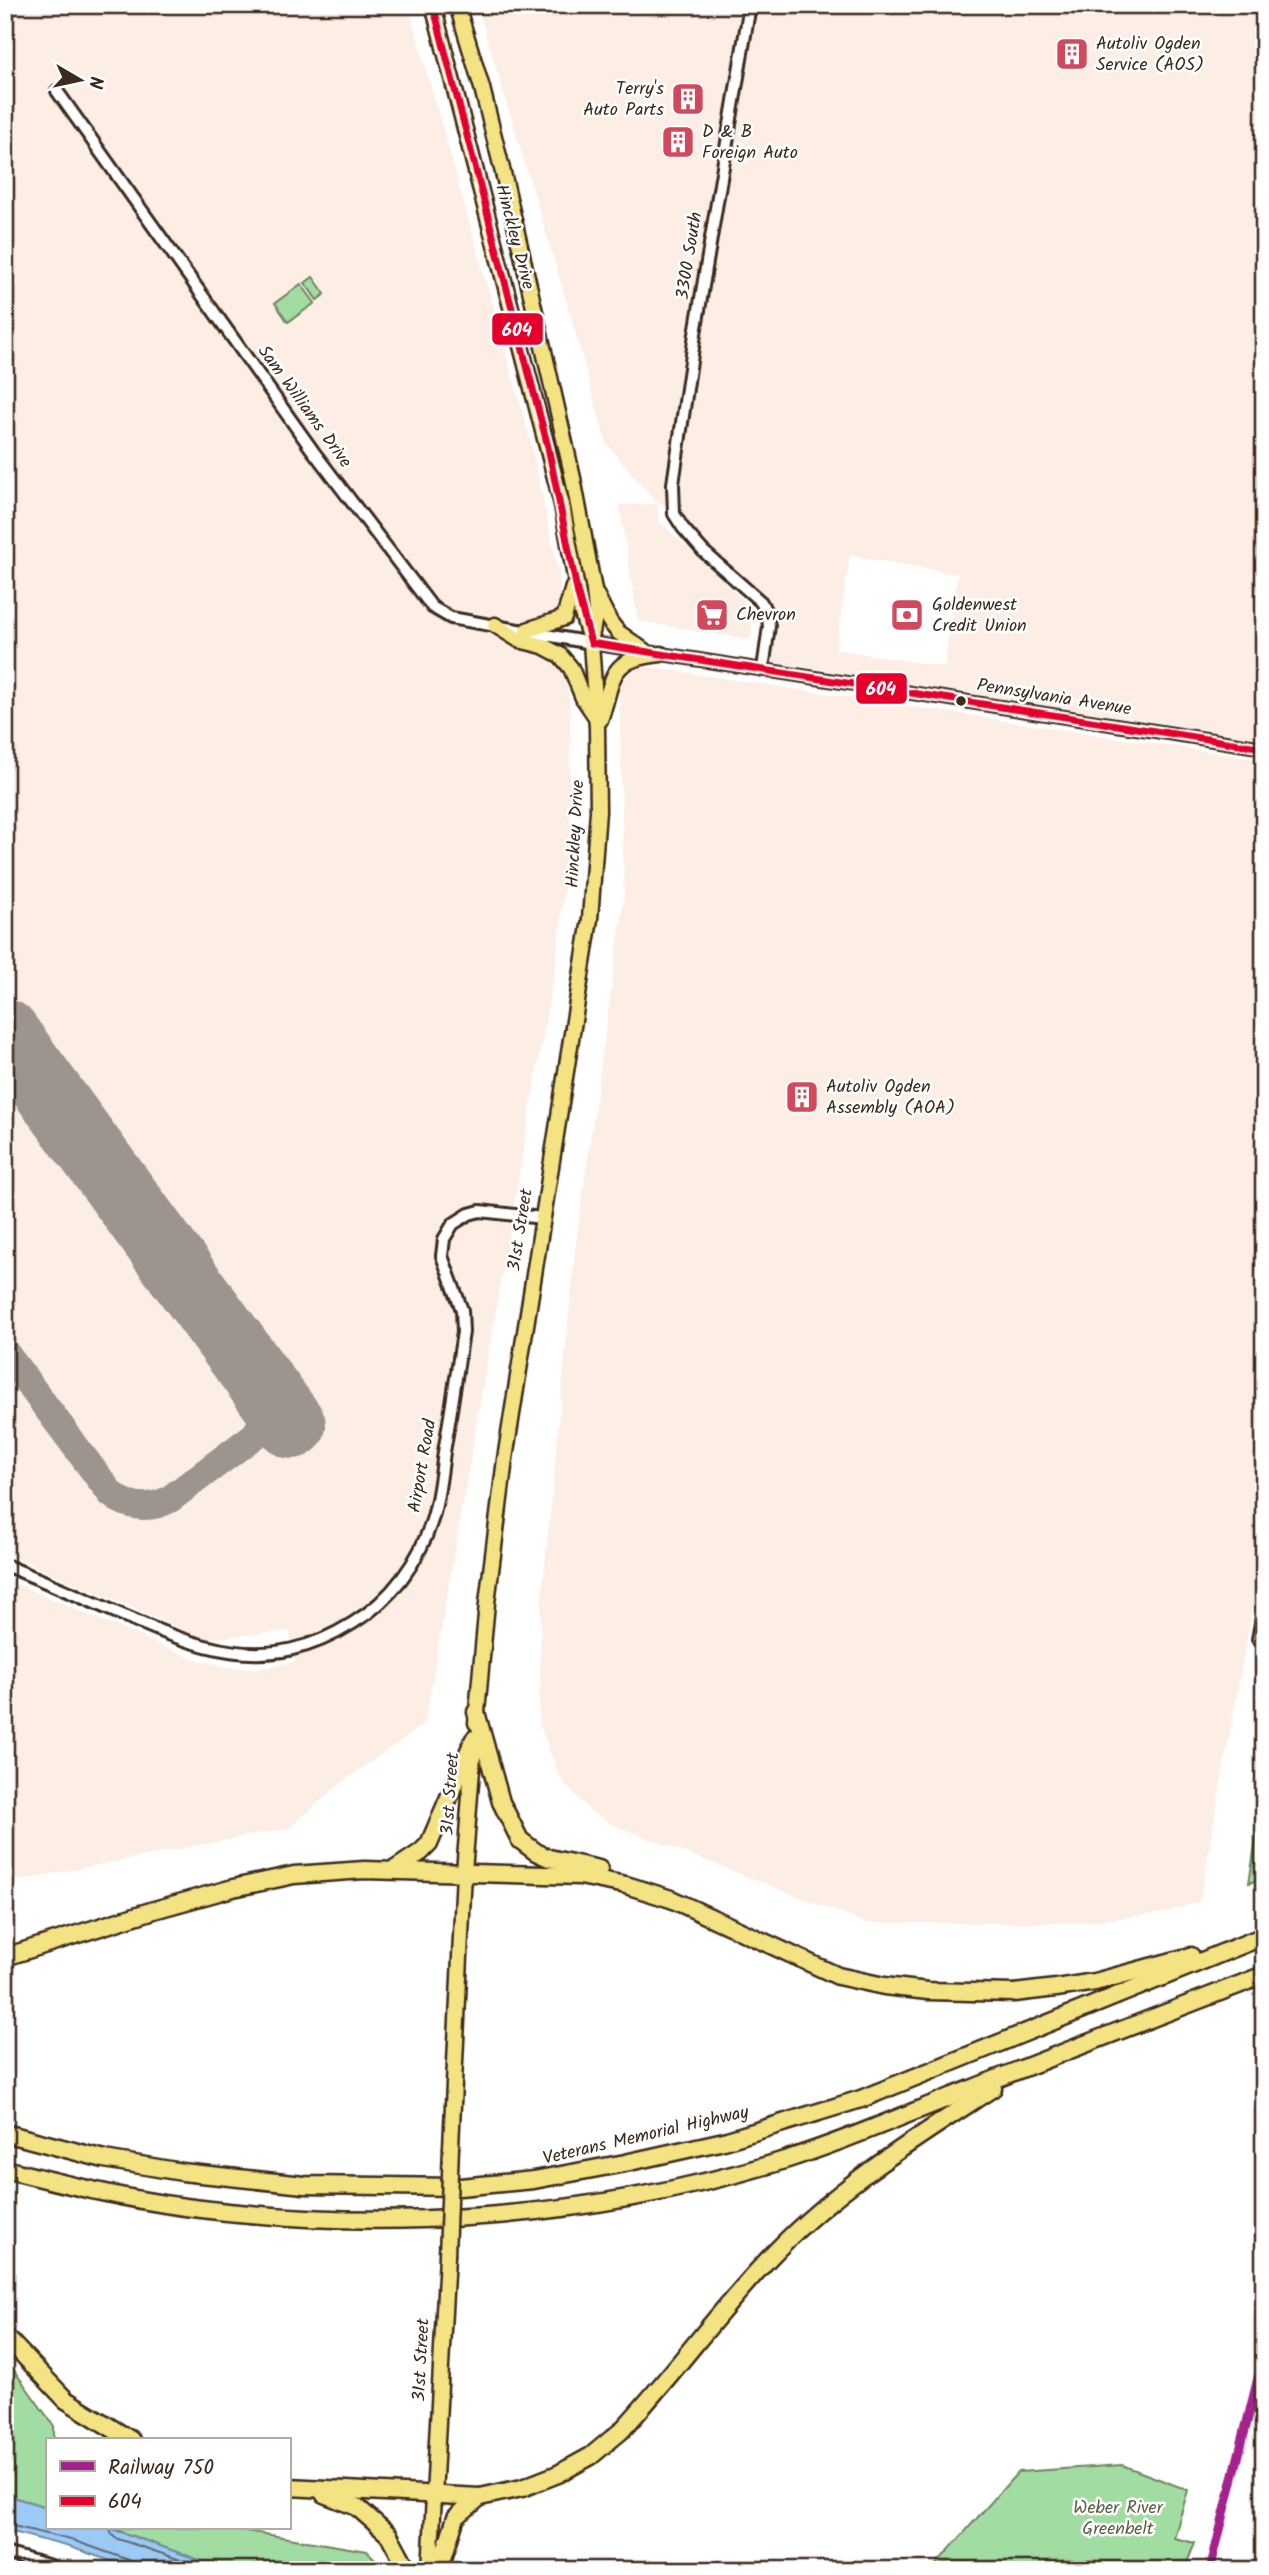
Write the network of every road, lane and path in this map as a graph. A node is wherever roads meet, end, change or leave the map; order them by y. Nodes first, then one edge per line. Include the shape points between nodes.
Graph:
1 (433, 5) edge
2 (457, 5) edge
3 (750, 5) edge
4 (57, 91) dead end
5 (575, 579) junction
6 (594, 590) junction
7 (495, 625) junction
8 (527, 630) junction
9 (591, 643) junction
10 (653, 653) junction
11 (763, 668) junction
12 (597, 723) junction
13 (1264, 748) edge
14 (573, 1026) joint
15 (542, 1218) junction
16 (5, 1565) edge
17 (1264, 1608) edge
18 (1258, 1639) dead end
19 (476, 1712) junction
20 (474, 1739) junction
21 (393, 1871) junction
22 (464, 1872) junction
23 (671, 1899) junction
24 (1263, 1936) edge
25 (5, 1956) edge
26 (1264, 1975) edge
27 (1021, 2069) junction
28 (5, 2133) edge
29 (5, 2169) edge
30 (5, 2336) edge
31 (128, 2438) edge
32 (290, 2487) edge
33 (312, 2490) junction
34 (433, 2494) junction
35 (480, 2497) junction
36 (5, 2553) edge
37 (65, 2570) edge
38 (408, 2570) edge
39 (430, 2570) edge
40 (439, 2570) edge

1 - 5 main road, Hinckley Drive via 543,426
2 - 6 main road, Hinckley Drive via 506,185
3 - 11 street, 3300 South via 673,484 674,514 703,551 761,602 767,614
4 - 7 street, Sam Williams Drive via 313,451 432,607 451,618
5 - 8 main road via 564,618
5 - 9 main road, Hinckley Drive
6 - 9 main road, Hinckley Drive
6 - 10 main road via 618,632
7 - 8 street, Sam Williams Drive
7 - 12 main road via 560,655
8 - 9 street, Sam Williams Drive
9 - 10 street, Pennsylvania Avenue
9 - 12 main road, Hinckley Drive
10 - 11 street, Pennsylvania Avenue
10 - 12 main road via 622,663 612,677
11 - 13 street, Pennsylvania Avenue
12 - 14 main road, Hinckley Drive via 596,866
14 - 15 main road, 31st Street
15 - 16 street, Airport Road via 498,1212 468,1214 453,1224 444,1239 442,1256 462,1310 463,1332 432,1520 403,1578 372,1612 305,1647 267,1654 234,1653 174,1637
15 - 19 main road, 31st Street via 505,1459
17 - 18 street
19 - 20 main road, 31st Street
19 - 23 highway via 501,1802 520,1839 550,1858 648,1882
20 - 21 highway via 429,1844
20 - 22 main road, 31st Street
21 - 22 highway
21 - 25 highway via 282,1877
22 - 23 highway via 580,1876
22 - 34 main road, 31st Street, bridge
23 - 24 highway via 838,1976 928,1991 1014,1993 1095,1982
24 - 28 highway, Veterans Memorial Highway via 861,2099 724,2141 534,2180 460,2187 304,2185 104,2159
26 - 27 highway
27 - 29 highway via 776,2163 672,2189 525,2212 366,2220 271,2215 184,2207
27 - 35 highway via 903,2147 820,2210 777,2251 621,2431 591,2456 522,2488
30 - 31 highway via 66,2400
32 - 33 highway
33 - 34 highway
33 - 38 highway via 357,2507 389,2535
34 - 35 highway
34 - 39 main road, 31st Street
35 - 40 highway via 456,2517
36 - 37 street

